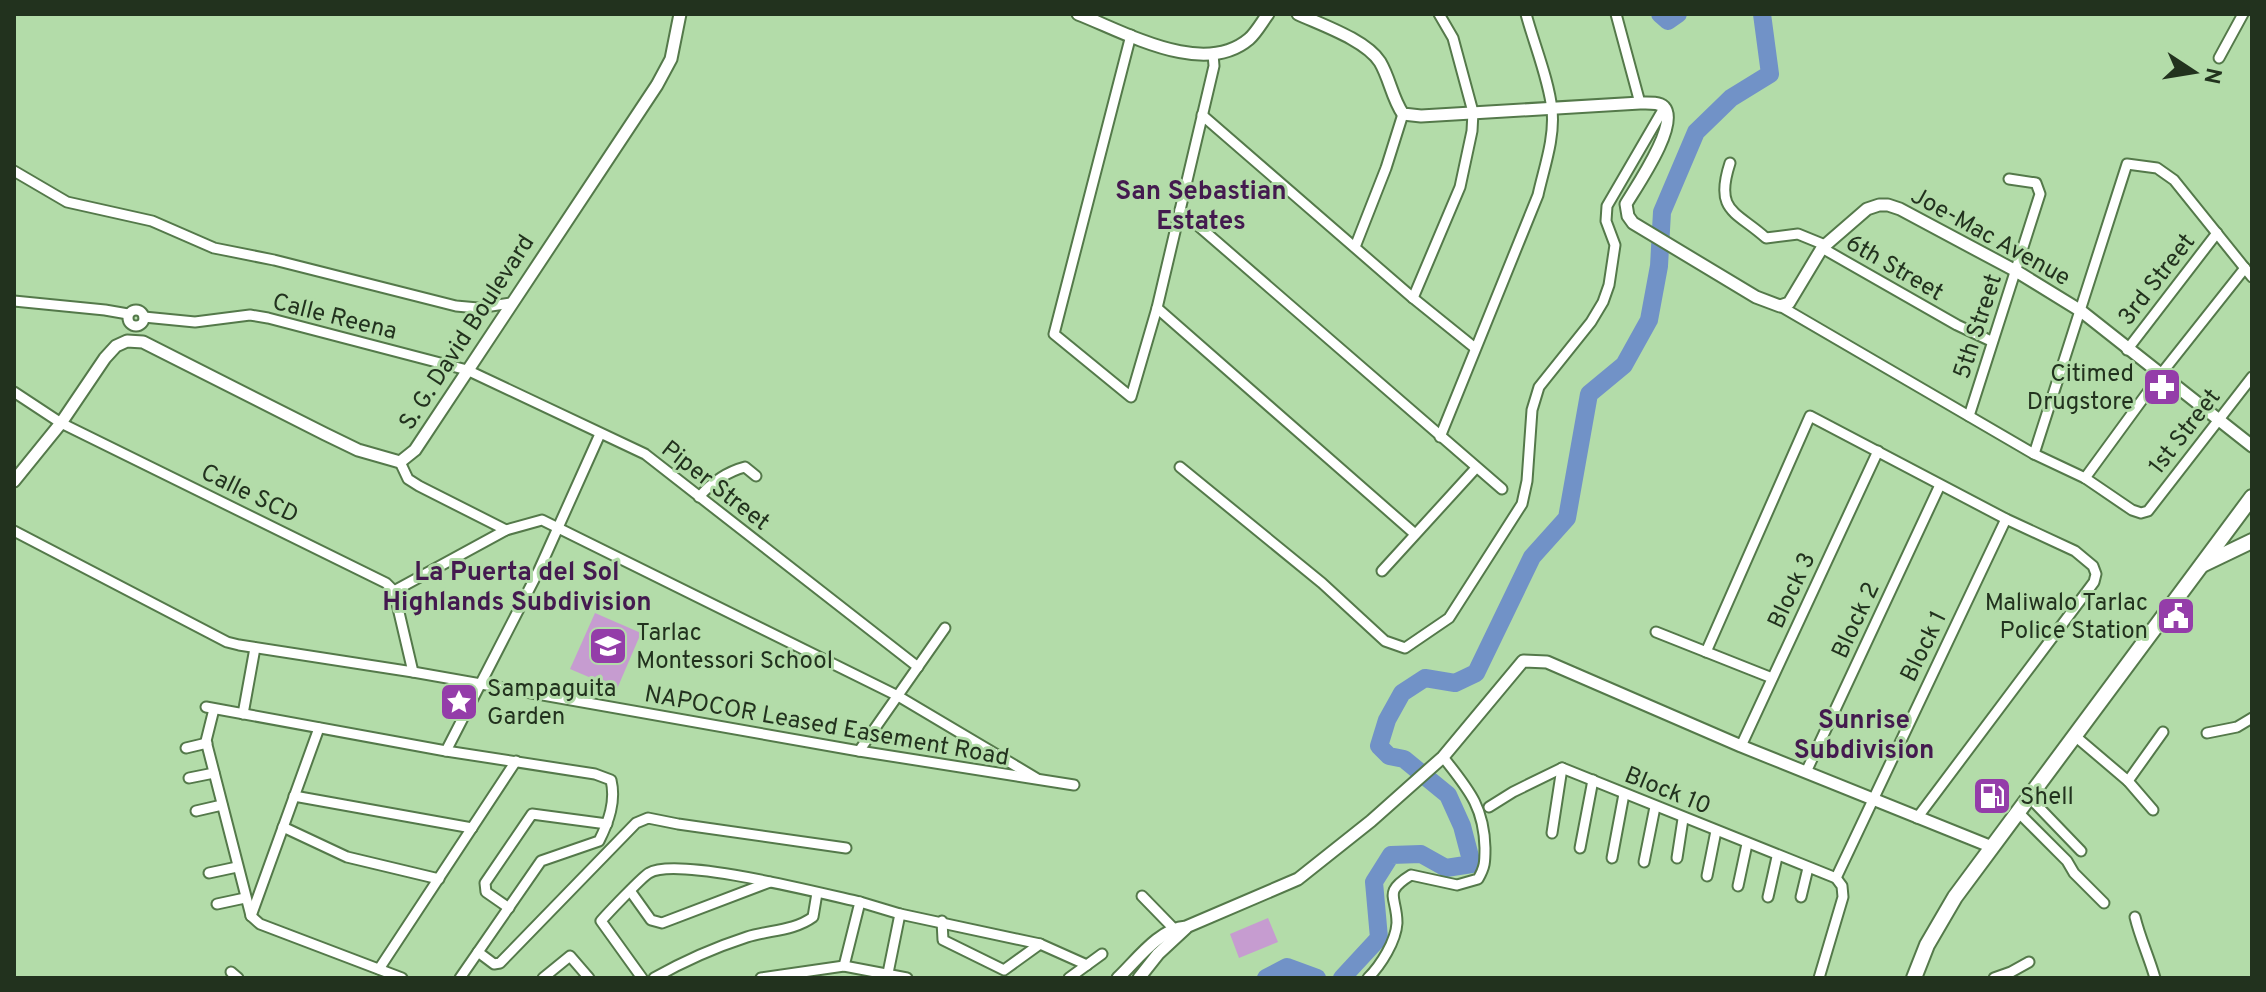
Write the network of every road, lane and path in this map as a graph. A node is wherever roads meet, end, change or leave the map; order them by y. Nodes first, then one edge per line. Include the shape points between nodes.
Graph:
1 (680, 14) edge
2 (1078, 14) edge
3 (1268, 14) edge
4 (1298, 14) edge
5 (1439, 14) edge
6 (1526, 14) edge
7 (1616, 14) edge
8 (2243, 14) edge
9 (1131, 35) junction
10 (1213, 54) junction
11 (2219, 58) dead end
12 (1640, 103) junction
13 (1552, 108) junction
14 (1664, 108) junction
15 (1473, 112) junction
16 (1403, 114) junction
17 (1202, 115) junction
18 (1730, 163) dead end
19 (14, 171) edge
20 (2009, 179) dead end
21 (1180, 210) junction
22 (2217, 233) junction
23 (1355, 247) junction
24 (1823, 247) junction
25 (2016, 271) junction
26 (2249, 273) edge
27 (1413, 298) junction
28 (14, 301) edge
29 (511, 303) junction
30 (1780, 306) junction
31 (1157, 308) junction
32 (2081, 311) junction
33 (128, 314) junction
34 (144, 317) junction
35 (134, 326) junction
36 (134, 341) junction
37 (1991, 341) junction
38 (1475, 348) junction
39 (2127, 350) junction
40 (467, 370) junction
41 (2161, 374) junction
42 (2252, 377) edge
43 (14, 392) edge
44 (1969, 416) junction
45 (2218, 420) junction
46 (61, 423) junction
47 (600, 434) junction
48 (1440, 437) junction
49 (2252, 446) edge
50 (1878, 451) junction
51 (2034, 454) junction
52 (400, 462) junction
53 (1180, 467) dead end
54 (1476, 468) junction
55 (756, 476) dead end
56 (2085, 478) junction
57 (14, 481) edge
58 (1940, 485) junction
59 (1502, 489) dead end
60 (699, 497) junction
61 (2252, 497) edge
62 (2006, 519) junction
63 (557, 526) junction
64 (506, 530) junction
65 (14, 531) edge
66 (1415, 534) junction
67 (2252, 541) edge
68 (2202, 565) junction
69 (1382, 571) dead end
70 (394, 591) junction
71 (945, 628) dead end
72 (1656, 632) dead end
73 (255, 648) junction
74 (1706, 652) junction
75 (918, 667) junction
76 (413, 672) junction
77 (1772, 678) junction
78 (478, 685) junction
79 (898, 696) junction
80 (243, 714) junction
81 (2252, 718) edge
82 (319, 728) junction
83 (2163, 732) dead end
84 (2207, 733) dead end
85 (2075, 736) junction
86 (207, 743) junction
87 (1741, 746) junction
88 (186, 748) dead end
89 (446, 751) junction
90 (859, 751) junction
91 (1440, 759) junction
92 (516, 761) junction
93 (1562, 768) junction
94 (1806, 772) junction
95 (214, 773) junction
96 (189, 778) dead end
97 (1593, 780) junction
98 (2128, 781) junction
99 (1043, 782) junction
100 (1074, 785) dead end
101 (1624, 794) junction
102 (294, 796) junction
103 (2029, 797) junction
104 (1873, 798) junction
105 (222, 805) junction
106 (1489, 807) dead end
107 (1655, 807) junction
108 (2153, 810) dead end
109 (196, 811) dead end
110 (2018, 812) junction
111 (1917, 818) junction
112 (1683, 819) junction
113 (607, 824) junction
114 (283, 827) junction
115 (472, 828) junction
116 (1716, 831) junction
117 (1552, 833) dead end
118 (599, 841) junction
119 (1747, 844) junction
120 (1992, 847) junction
121 (846, 848) dead end
122 (1580, 848) dead end
123 (611, 849) junction
124 (2081, 851) dead end
125 (1777, 857) junction
126 (1612, 858) dead end
127 (1677, 858) dead end
128 (1644, 862) dead end
129 (237, 867) junction
130 (1808, 868) junction
131 (209, 873) dead end
132 (1707, 876) dead end
133 (1836, 878) junction
134 (439, 879) junction
135 (770, 882) junction
136 (1738, 886) dead end
137 (631, 892) junction
138 (817, 893) junction
139 (1142, 896) dead end
140 (1768, 897) dead end
141 (1801, 897) dead end
142 (245, 898) junction
143 (860, 902) junction
144 (2104, 903) dead end
145 (217, 904) dead end
146 (509, 908) junction
147 (900, 914) junction
148 (251, 916) junction
149 (2135, 917) dead end
150 (942, 921) junction
151 (1180, 930) junction
152 (1040, 944) junction
153 (1154, 951) junction
154 (478, 952) junction
155 (1102, 954) dead end
156 (2029, 962) dead end
157 (1087, 965) junction
158 (844, 966) junction
159 (379, 969) junction
160 (888, 973) junction
161 (1918, 977) edge
162 (402, 978) edge
163 (460, 978) edge
164 (543, 978) edge
165 (589, 978) edge
166 (642, 978) edge
167 (654, 978) edge
168 (761, 978) edge
169 (907, 978) edge
170 (1069, 978) edge
171 (1118, 978) edge
172 (1139, 978) edge
173 (1368, 978) edge
174 (1819, 978) edge
175 (1994, 978) edge
176 (2155, 978) edge

1 - 29 street, S. G. David Boulevard via 671,59 657,85
2 - 9 street
3 - 10 street via 1249,39
4 - 16 street via 1348,37 1379,60
5 - 15 street via 1453,38
6 - 13 street
7 - 12 street
8 - 11 street
9 - 10 street via 1181,53
9 - 31 street via 1054,334 1131,397
10 - 17 street
12 - 13 street
12 - 14 street
13 - 15 street
13 - 38 street via 1538,195
14 - 30 street via 1665,134 1626,204 1628,216 1674,249
14 - 53 street via 1607,206 1615,259 1603,302 1539,387 1522,504 1449,618 1405,648 1385,641
15 - 16 street
15 - 27 street via 1460,187
16 - 23 street
17 - 21 street
17 - 23 street
18 - 24 street, 6th Street via 1724,180 1734,216 1766,238 1798,234
19 - 29 street via 67,202 152,221 214,248 456,306
20 - 25 street, 5th Street via 2036,183 2040,194
21 - 31 street
21 - 48 street
22 - 26 street
22 - 32 street via 2174,180 2157,168 2127,164
22 - 39 street, 3rd Street
23 - 27 street
24 - 25 street, Joe-Mac Avenue via 1867,209 1888,205
24 - 30 street, Joe-Mac Avenue via 1789,303
24 - 37 street, 6th Street
25 - 32 street, Joe-Mac Avenue
25 - 37 street, 5th Street
26 - 41 street
27 - 38 street
28 - 33 street
29 - 40 street, S. G. David Boulevard
30 - 44 street
31 - 66 street
32 - 39 street, Joe-Mac Avenue
32 - 51 street
33 - 34 street via 137,309
33 - 35 street
34 - 35 street
34 - 40 street, Calle Reena via 195,322 250,315
35 - 36 street
36 - 46 street via 116,346 105,358
36 - 52 street, S. G. David Boulevard via 347,445
37 - 44 street, 5th Street
38 - 48 street
39 - 41 street, Joe-Mac Avenue
40 - 47 street, Piper Street
40 - 52 street, S. G. David Boulevard via 415,450
41 - 45 street, Joe-Mac Avenue
41 - 56 street
42 - 45 street, 1st Street
43 - 46 street, Calle SCD
44 - 51 street
45 - 49 street, Joe-Mac Avenue
45 - 56 street, 1st Street via 2148,511 2132,510
46 - 57 street
46 - 70 street, Calle SCD
47 - 60 street, Piper Street via 645,454
47 - 63 street
48 - 54 street
50 - 58 street
50 - 74 street via 1810,416
50 - 77 street, Block 3
51 - 56 street
52 - 64 street via 408,479
54 - 59 street
54 - 66 street
55 - 60 street via 745,467 735,470
58 - 62 street
58 - 94 street, Block 2
60 - 75 street, Piper Street
61 - 68 main road
62 - 104 street, Block 1
62 - 111 street via 2075,551 2093,566 2094,582
63 - 64 street via 542,520
63 - 78 street
63 - 79 street
64 - 70 street
65 - 73 street, NAPOCOR Leased Easement Road via 227,642
66 - 69 street
67 - 68 main road
68 - 85 main road
70 - 76 street
71 - 75 street
72 - 74 street
73 - 76 street, NAPOCOR Leased Easement Road
73 - 80 street
74 - 77 street
75 - 79 street
76 - 78 street, NAPOCOR Leased Easement Road
77 - 87 street, Block 3
78 - 89 street
78 - 90 street, NAPOCOR Leased Easement Road
79 - 90 street
79 - 99 street
80 - 82 street
80 - 86 street via 210,708
81 - 84 street
82 - 89 street
82 - 102 street
83 - 98 street
85 - 98 street
85 - 103 main road
86 - 88 street
86 - 95 street
87 - 91 street via 1547,662 1523,661
87 - 94 street
89 - 92 street
90 - 99 street, NAPOCOR Leased Easement Road
91 - 151 street via 1298,879
91 - 173 street via 1470,792 1484,824 1486,867 1478,879 1457,885 1411,875 1396,884 1393,940
92 - 113 street via 611,780 614,793
92 - 115 street
93 - 97 street, Block 10
93 - 106 street
93 - 117 street
94 - 104 street
95 - 96 street
95 - 105 street
97 - 101 street, Block 10
97 - 122 street
98 - 108 street
99 - 100 street, NAPOCOR Leased Easement Road
101 - 107 street, Block 10
101 - 126 street
102 - 114 street
102 - 115 street
103 - 110 main road
103 - 124 street
104 - 111 street
104 - 133 street, Block 1
105 - 109 street
105 - 129 street
107 - 112 street, Block 10
107 - 128 street
110 - 120 main road
110 - 144 street
111 - 120 street
112 - 116 street, Block 10
112 - 127 street
113 - 118 street
113 - 146 street via 532,814 485,883 486,892
114 - 134 street via 347,857
114 - 148 street
115 - 134 street
116 - 119 street, Block 10
116 - 132 street
118 - 123 street
118 - 146 street via 541,861
119 - 125 street, Block 10
119 - 136 street
120 - 161 main road via 1927,945
121 - 123 street via 648,818
123 - 154 street via 500,963
125 - 130 street, Block 10
125 - 140 street
129 - 131 street
129 - 142 street
130 - 133 street, Block 10
130 - 141 street
133 - 174 street via 1843,897
134 - 159 street
135 - 137 street via 658,870
135 - 137 street via 662,923 651,920
135 - 138 street
137 - 166 street via 601,921
138 - 143 street
138 - 167 street via 813,917 803,925 692,956
139 - 151 street
142 - 145 street
142 - 148 street
143 - 147 street
143 - 158 street
146 - 154 street
147 - 150 street
147 - 160 street
148 - 159 street
149 - 176 street
150 - 152 street
150 - 152 street via 943,940 1004,970
151 - 153 street
152 - 157 street
153 - 171 street
153 - 172 street
154 - 163 street
155 - 157 street
156 - 175 street
157 - 170 street
158 - 160 street
158 - 168 street
159 - 162 street
160 - 169 street
164 - 165 street via 570,956

